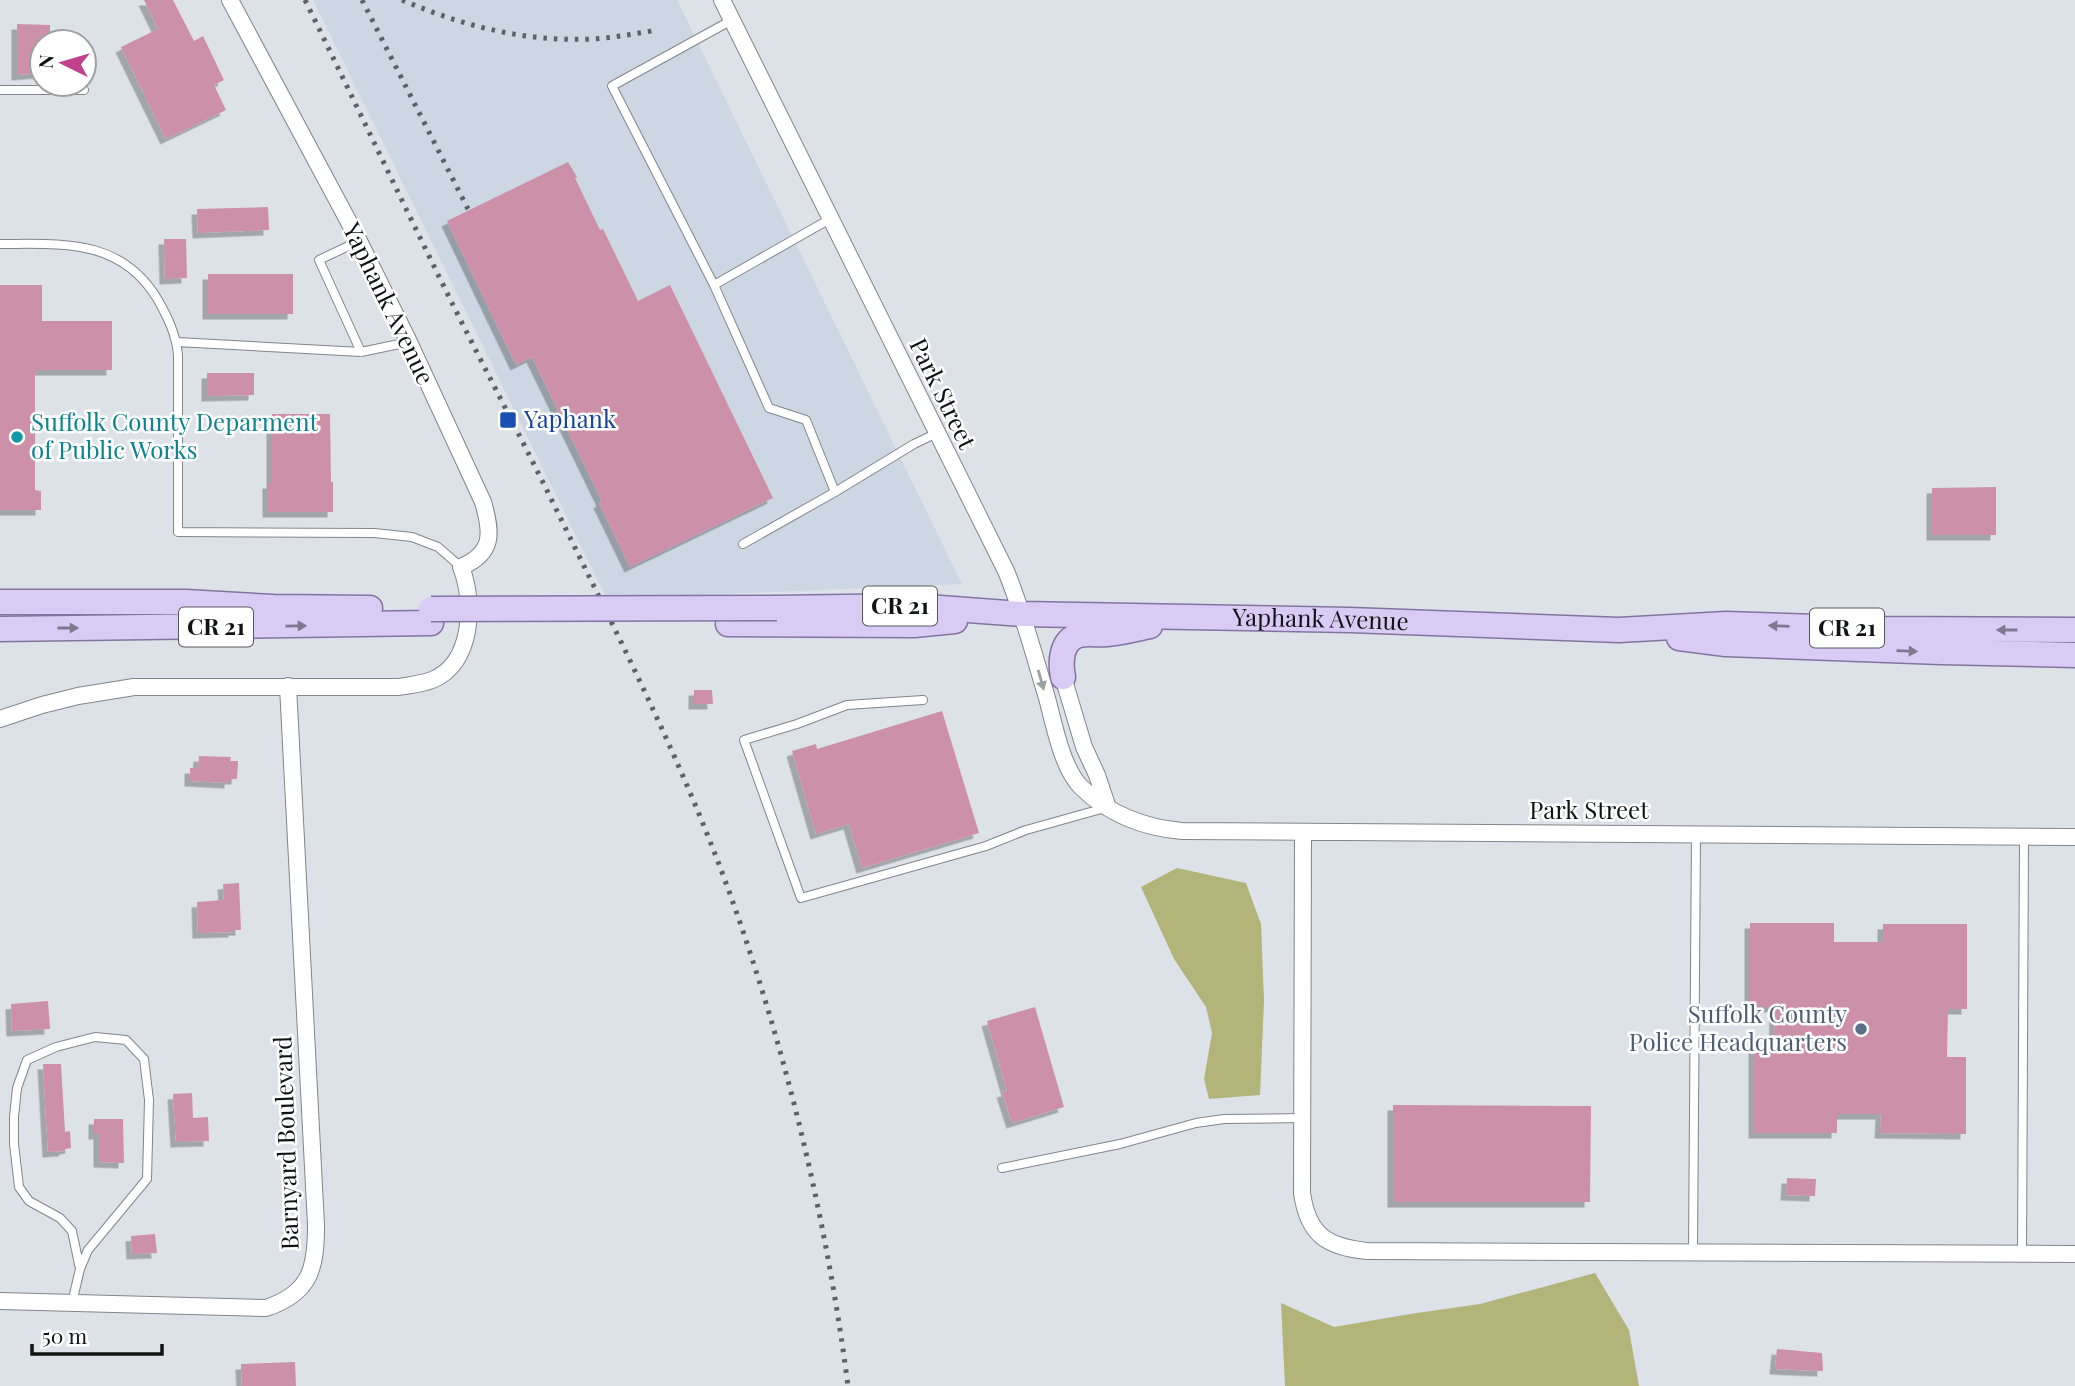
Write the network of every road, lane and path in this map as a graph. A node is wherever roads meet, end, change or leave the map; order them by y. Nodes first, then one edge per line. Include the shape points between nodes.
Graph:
1 (230, 0) edge
2 (722, 0) edge
3 (732, 20) junction
4 (0, 90) edge
5 (28, 90) edge
6 (830, 219) junction
7 (359, 241) junction
8 (0, 244) edge
9 (714, 285) junction
10 (177, 342) junction
11 (409, 342) junction
12 (361, 352) junction
13 (937, 433) junction
14 (835, 492) junction
15 (743, 544) dead end
16 (461, 567) junction
17 (0, 602) edge
18 (1022, 614) junction
19 (1197, 616) junction
20 (431, 617) junction
21 (0, 629) edge
22 (1619, 630) junction
23 (2075, 630) edge
24 (2075, 655) edge
25 (1063, 677) joint
26 (288, 687) junction
27 (923, 700) dead end
28 (0, 719) edge
29 (1108, 808) junction
30 (1303, 832) junction
31 (1696, 834) junction
32 (2024, 837) junction
33 (2075, 837) edge
34 (1302, 1118) junction
35 (1002, 1168) dead end
36 (1693, 1252) junction
37 (2022, 1254) junction
38 (2075, 1254) edge
39 (80, 1269) junction
40 (0, 1301) edge
41 (72, 1303) junction

1 - 7 street, Yaphank Avenue
2 - 3 street, Park Street
3 - 6 street, Park Street
3 - 9 lane via 612,86
4 - 5 lane
6 - 9 lane
6 - 13 street, Park Street
7 - 11 street, Yaphank Avenue
7 - 12 lane via 319,260
8 - 10 lane via 74,245 122,261 155,296
9 - 14 lane via 769,408 806,420
10 - 12 lane
10 - 16 lane via 178,532 412,537 438,547
11 - 12 lane
11 - 16 street, Yaphank Avenue via 486,513 486,547 481,556
13 - 14 lane
13 - 18 street, Park Street via 1006,571
14 - 15 lane
16 - 26 street via 468,588 467,632 457,658 433,680 399,687
17 - 20 main road, Yaphank Avenue / CR 21 via 186,602
18 - 19 main road, Yaphank Avenue / CR 21
18 - 20 main road, Yaphank Avenue / CR 21 via 914,606 778,616
18 -> 29 street, Park Street via 1070,770 1080,787
19 - 22 main road, Yaphank Avenue / CR 21
19 - 25 main road via 1107,635 1074,637 1063,649
21 -> 20 main road, Yaphank Avenue / CR 21
23 -> 22 main road, Yaphank Avenue / CR 21 via 1726,624
22 -> 24 main road, Yaphank Avenue / CR 21 via 1726,644
25 - 29 street
26 - 28 street via 107,690
26 - 41 street, Barnyard Boulevard via 316,1225 309,1277 296,1294 266,1308
27 - 29 lane via 847,705 744,740 801,898
29 - 30 street, Park Street via 1141,824 1168,830
30 - 31 street, Park Street
30 - 34 street
31 - 32 street, Park Street
31 - 36 lane
32 - 33 street, Park Street
32 - 37 lane
34 - 35 lane via 1196,1123
34 - 36 street via 1302,1185 1308,1219 1321,1236 1341,1247 1367,1251
36 - 37 street
37 - 38 street
39 - 39 lane via 88,1250 147,1179 149,1100 144,1059 126,1040 95,1037 56,1046 27,1060 17,1088 14,1144 19,1186 29,1201 60,1218 72,1231
39 - 41 lane
40 - 41 street, Barnyard Boulevard

